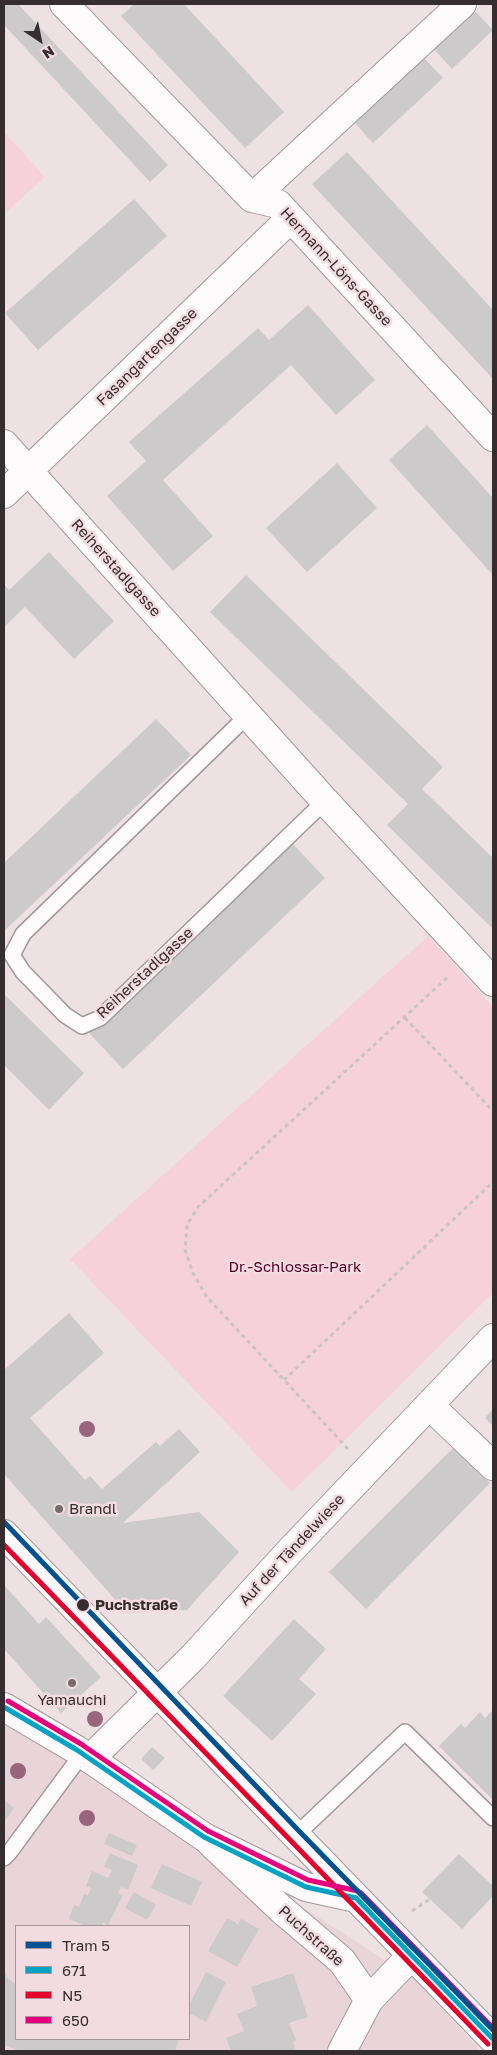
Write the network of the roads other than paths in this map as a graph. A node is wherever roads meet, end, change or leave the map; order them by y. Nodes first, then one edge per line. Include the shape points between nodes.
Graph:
1 (64, 4) edge
2 (462, 4) edge
3 (252, 198) junction
4 (290, 219) junction
5 (493, 437) edge
6 (4, 444) edge
7 (28, 471) junction
8 (4, 494) edge
9 (248, 715) junction
10 (325, 801) junction
11 (493, 982) edge
12 (493, 1338) edge
13 (429, 1405) junction
14 (493, 1466) edge
15 (4, 1534) edge
16 (157, 1692) junction
17 (4, 1707) edge
18 (86, 1757) junction
19 (493, 1818) edge
20 (295, 1836) junction
21 (204, 1837) junction
22 (4, 1858) edge
23 (356, 1898) junction
24 (411, 1956) junction
25 (369, 2000) junction
26 (493, 2039) edge
27 (342, 2051) edge

1 - 3 street
2 - 3 street
3 - 4 street, Hermann-Löns-Gasse via 278,204
4 - 5 street, Hermann-Löns-Gasse
4 - 7 street, Fasangartengasse
6 - 7 street, Reiherstadlgasse
7 - 8 street, Fasangartengasse
7 - 9 street, Reiherstadlgasse
9 - 10 street, Reiherstadlgasse
9 - 10 lane, Reiherstadlgasse via 23,934 12,955 23,972 66,1015 82,1026 100,1018
10 - 11 street, Reiherstadlgasse
12 - 13 street, Auf der Tändelwiese
13 - 14 street
13 - 16 street, Auf der Tändelwiese via 193,1658
15 - 16 street
16 - 18 street, Auf der Tändelwiese
16 - 20 street
17 - 18 street, Puchstraße
18 - 21 street, Puchstraße
18 - 22 lane
19 - 20 lane via 405,1732
20 - 23 street
21 - 23 street, Puchstraße via 306,1887
21 - 25 street, Puchstraße via 342,1961
23 - 24 street
24 - 25 street
24 - 26 street
25 - 27 street

